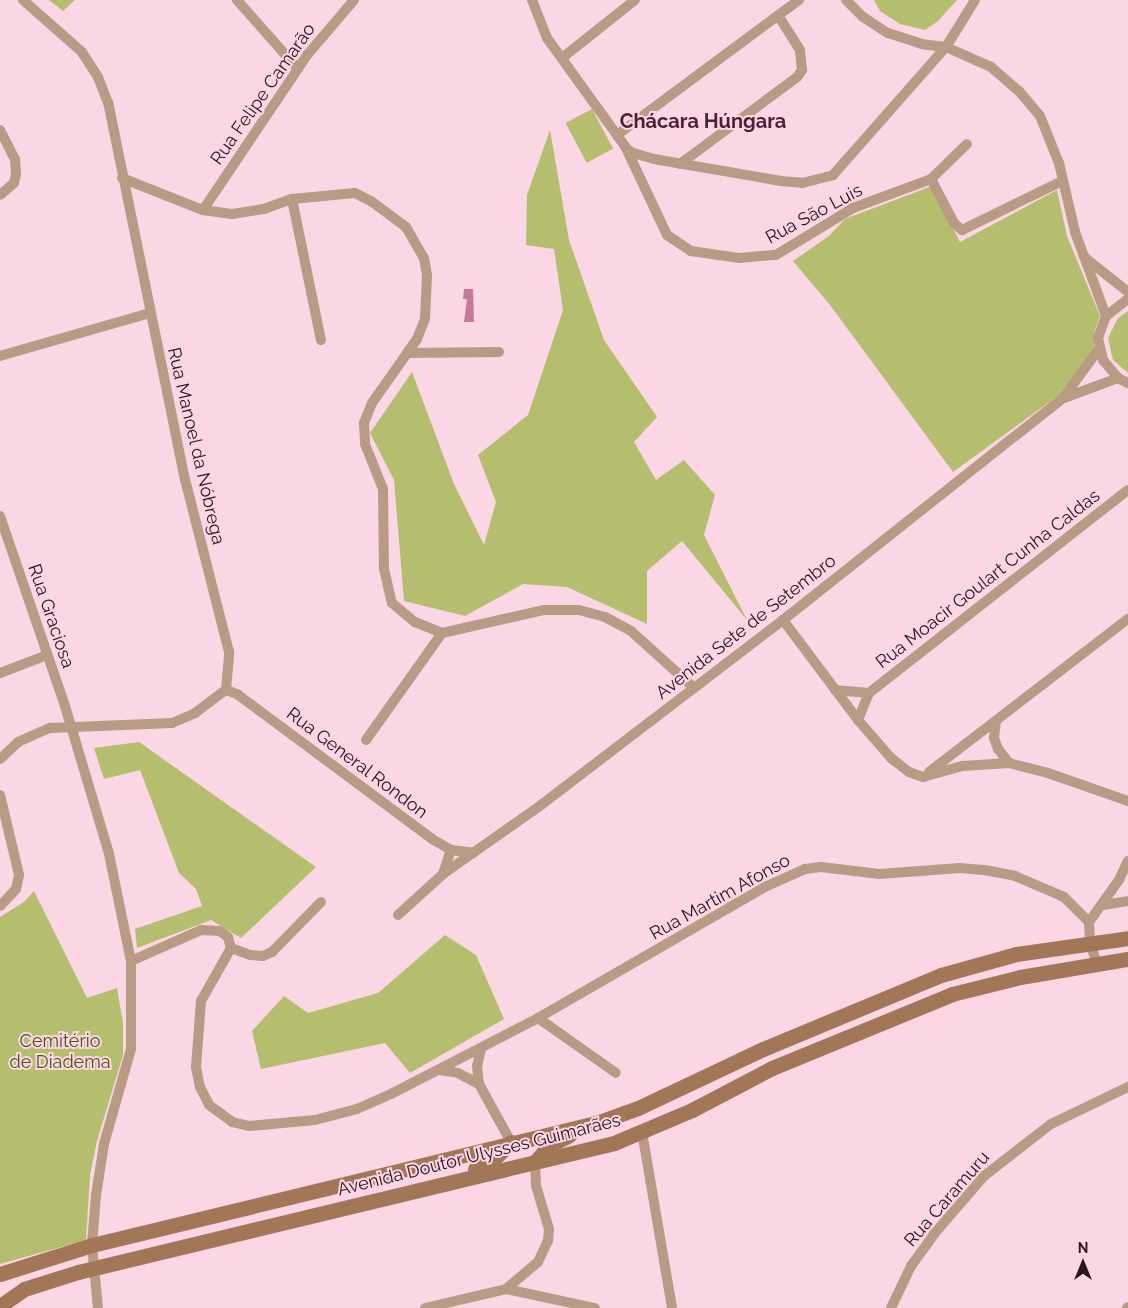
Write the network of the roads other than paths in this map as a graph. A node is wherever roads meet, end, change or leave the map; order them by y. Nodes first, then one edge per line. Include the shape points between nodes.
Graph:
1 (23, 0) edge
2 (237, 0) edge
3 (354, 0) edge
4 (532, 0) edge
5 (634, 0) edge
6 (799, 0) edge
7 (846, 0) edge
8 (975, 0) edge
9 (778, 15) junction
10 (946, 47) junction
11 (562, 58) junction
12 (298, 69) junction
13 (0, 130) edge
14 (618, 135) junction
15 (967, 144) dead end
16 (625, 146) junction
17 (680, 164) junction
18 (122, 178) junction
19 (931, 180) junction
20 (1062, 181) junction
21 (0, 195) edge
22 (292, 199) junction
23 (203, 210) junction
24 (1084, 258) junction
25 (1128, 292) edge
26 (1128, 299) edge
27 (150, 313) junction
28 (1106, 316) junction
29 (321, 340) dead end
30 (1099, 349) junction
31 (499, 352) dead end
32 (407, 353) junction
33 (0, 356) edge
34 (1118, 378) junction
35 (1128, 383) edge
36 (1063, 398) junction
37 (1128, 490) edge
38 (0, 516) edge
39 (1128, 619) edge
40 (783, 620) junction
41 (442, 633) junction
42 (47, 655) junction
43 (0, 673) edge
44 (694, 688) junction
45 (226, 690) junction
46 (835, 690) junction
47 (869, 693) junction
48 (858, 720) junction
49 (996, 721) junction
50 (71, 727) junction
51 (366, 740) dead end
52 (0, 758) edge
53 (1009, 763) junction
54 (923, 777) junction
55 (0, 795) edge
56 (1128, 800) edge
57 (451, 850) junction
58 (474, 853) junction
59 (1128, 861) edge
60 (443, 874) junction
61 (1128, 901) edge
62 (321, 902) dead end
63 (1103, 905) junction
64 (0, 906) edge
65 (398, 916) dead end
66 (1089, 922) junction
67 (1128, 938) edge
68 (1090, 942) junction
69 (231, 948) junction
70 (1128, 959) edge
71 (131, 961) junction
72 (1098, 964) junction
73 (538, 1018) junction
74 (481, 1049) junction
75 (440, 1070) junction
76 (616, 1073) dead end
77 (479, 1084) junction
78 (1128, 1087) edge
79 (596, 1123) junction
80 (642, 1132) junction
81 (512, 1142) junction
82 (535, 1162) junction
83 (405, 1193) junction
84 (92, 1245) junction
85 (95, 1269) junction
86 (0, 1274) edge
87 (506, 1289) junction
88 (0, 1306) edge
89 (98, 1308) edge
90 (425, 1308) edge
91 (595, 1308) edge
92 (672, 1308) edge
93 (890, 1308) edge

1 - 18 street, Rua Manoel da Nóbrega via 82,52 98,77 108,103
2 - 12 street
3 - 12 street, Rua Felipe Camarão
4 - 11 street, Rua São Luis via 539,23
5 - 11 street
6 - 9 street
7 - 10 street via 863,17 888,33 921,44
8 - 10 street
9 - 14 street
9 - 17 street via 800,50 802,70
10 - 17 street via 833,175 802,183
10 - 20 street via 991,67 1018,90 1040,116
11 - 14 street, Rua São Luis
12 - 23 street, Rua Felipe Camarão
13 - 21 street via 15,160 16,174 14,183
14 - 16 street, Rua São Luis
15 - 19 street, Rua São Luis
16 - 17 street via 633,154
16 - 19 street, Rua São Luis via 667,235 677,244 710,256 759,258 776,255 853,208
18 - 23 street
18 - 27 street, Rua Manoel da Nóbrega
19 - 20 street via 958,228 968,230
20 - 24 street
22 - 23 street via 264,209 232,214
22 - 29 street
22 - 32 street via 355,193 406,226 424,258 428,291 425,319
24 - 25 street
24 - 28 street
26 - 28 street
27 - 33 street
27 - 45 street, Rua Manoel da Nóbrega via 186,480 228,636
28 - 30 street via 1098,338
30 - 34 street via 1102,360
30 - 36 street, Avenida Sete de Setembro
31 - 32 street
32 - 41 street via 372,404 364,423 365,444 382,489 384,569 392,603 415,622
34 - 35 street
34 - 36 street, Avenida Sete de Setembro
36 - 40 street, Avenida Sete de Setembro
37 - 47 street, Rua Moacir Goulart Cunha Caldas
38 - 42 street, Rua Graciosa
39 - 49 street
40 - 44 street, Avenida Sete de Setembro
40 - 46 street
41 - 44 street via 544,610 579,610 606,617 631,631
41 - 51 street
42 - 43 street
42 - 50 street, Rua Graciosa
44 - 58 street, Avenida Sete de Setembro
45 - 50 street via 195,713 172,723
45 - 57 street, Rua General Rondon via 237,694
46 - 47 street, Rua Moacir Goulart Cunha Caldas
46 - 48 street
47 - 48 street, Rua Moacir Goulart Cunha Caldas
48 - 54 street via 901,767
49 - 53 street via 994,738
49 - 54 street
50 - 52 street via 50,728 26,739
50 - 71 street, Rua Graciosa via 119,892
53 - 54 street via 962,766
53 - 56 street
55 - 64 street via 19,875 16,889
57 - 58 street, Rua General Rondon
57 - 60 street, Avenida Sete de Setembro
58 - 60 street, Avenida Sete de Setembro
59 - 63 street
60 - 65 street, Avenida Sete de Setembro
61 - 63 street
62 - 69 street via 272,952 263,956 250,955
63 - 66 street
66 - 68 street
66 - 73 street, Rua Martim Afonso via 1081,911 1058,894 1015,876 985,870 960,868 880,874 821,867 805,869 767,886
67 - 68 main road, Avenida Doutor Ulysses Guimarães
68 - 72 street
68 - 79 main road, Avenida Doutor Ulysses Guimarães via 1016,954 941,975 763,1049 638,1108
69 - 71 street via 228,937 220,931 200,930
69 - 75 street, Rua Martim Afonso via 208,985 197,1025 196,1067 200,1087 208,1105 221,1115 250,1126 315,1120 357,1109
70 - 72 main road, Avenida Doutor Ulysses Guimarães
71 - 84 street, Rua Graciosa via 131,1050 104,1144
72 - 80 main road, Avenida Doutor Ulysses Guimarães via 1020,977 952,994 772,1068
73 - 74 street, Rua Martim Afonso
73 - 76 street
74 - 75 street, Rua Martim Afonso
74 - 77 street via 477,1066
75 - 77 street via 458,1073
77 - 81 street
78 - 93 street, Rua Caramuru via 1051,1124 984,1176 928,1242 911,1266
79 - 81 main road, Avenida Doutor Ulysses Guimarães
79 - 82 main road via 550,1145
80 - 82 main road, Avenida Doutor Ulysses Guimarães via 614,1143
80 - 92 street
81 - 83 main road via 489,1164
81 - 84 main road, Avenida Doutor Ulysses Guimarães
82 - 83 main road, Avenida Doutor Ulysses Guimarães
82 - 87 street via 536,1186 549,1229 548,1241 538,1262
83 - 85 main road, Avenida Doutor Ulysses Guimarães
84 - 85 street, Rua Graciosa
84 - 86 main road, Avenida Doutor Ulysses Guimarães
85 - 88 main road, Avenida Doutor Ulysses Guimarães via 24,1289
85 - 89 street, Rua Graciosa
87 - 90 street
87 - 91 street

